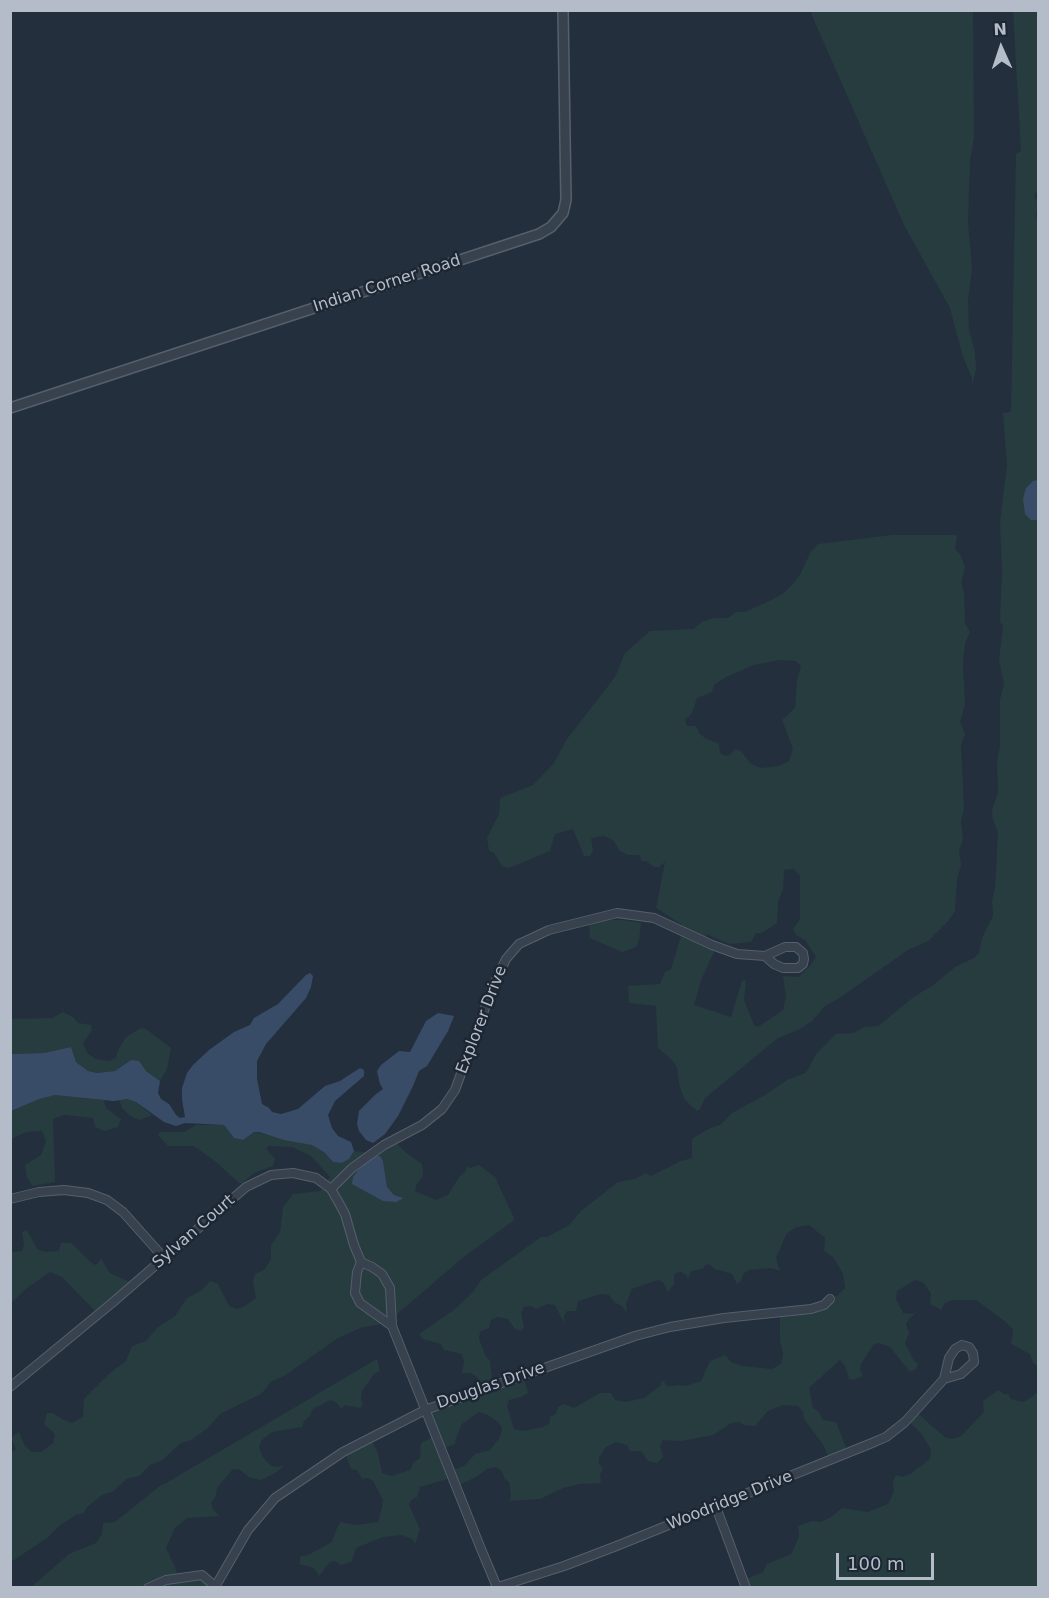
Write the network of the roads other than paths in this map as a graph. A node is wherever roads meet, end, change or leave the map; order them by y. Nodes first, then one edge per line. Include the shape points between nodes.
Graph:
1 (563, 10) edge
2 (10, 408) edge
3 (765, 956) junction
4 (331, 1189) junction
5 (10, 1198) edge
6 (164, 1258) junction
7 (361, 1262) junction
8 (830, 1299) dead end
9 (392, 1326) junction
10 (944, 1378) junction
11 (10, 1387) edge
12 (425, 1410) junction
13 (716, 1507) junction
14 (148, 1587) edge
15 (216, 1587) edge
16 (496, 1587) edge
17 (746, 1587) edge

1 - 2 street, Indian Corner Road via 566,200 563,213 551,227
3 - 3 street, Explorer Drive via 783,969 803,964 804,959 796,947 785,947
3 - 4 street, Explorer Drive via 737,954 654,918 617,913 549,930 519,944 506,959 493,986 455,1090 442,1109 352,1168
4 - 6 street, Sylvan Court via 306,1174 271,1175 246,1187
4 - 7 street via 345,1214
5 - 6 street via 63,1190 107,1200 123,1212
6 - 11 street, Sylvan Court
7 - 9 street via 387,1281
7 - 9 street via 355,1293 360,1303
8 - 12 street, Douglas Drive via 811,1309 670,1327
9 - 12 street
10 - 10 street, Woodridge Drive via 955,1349 969,1347 974,1362 961,1374
10 - 13 street, Woodridge Drive via 905,1422 886,1437
12 - 15 street, Douglas Drive via 342,1452 274,1498 248,1530
12 - 16 street
13 - 16 street, Woodridge Drive via 564,1566
13 - 17 street
14 - 15 street via 202,1575

